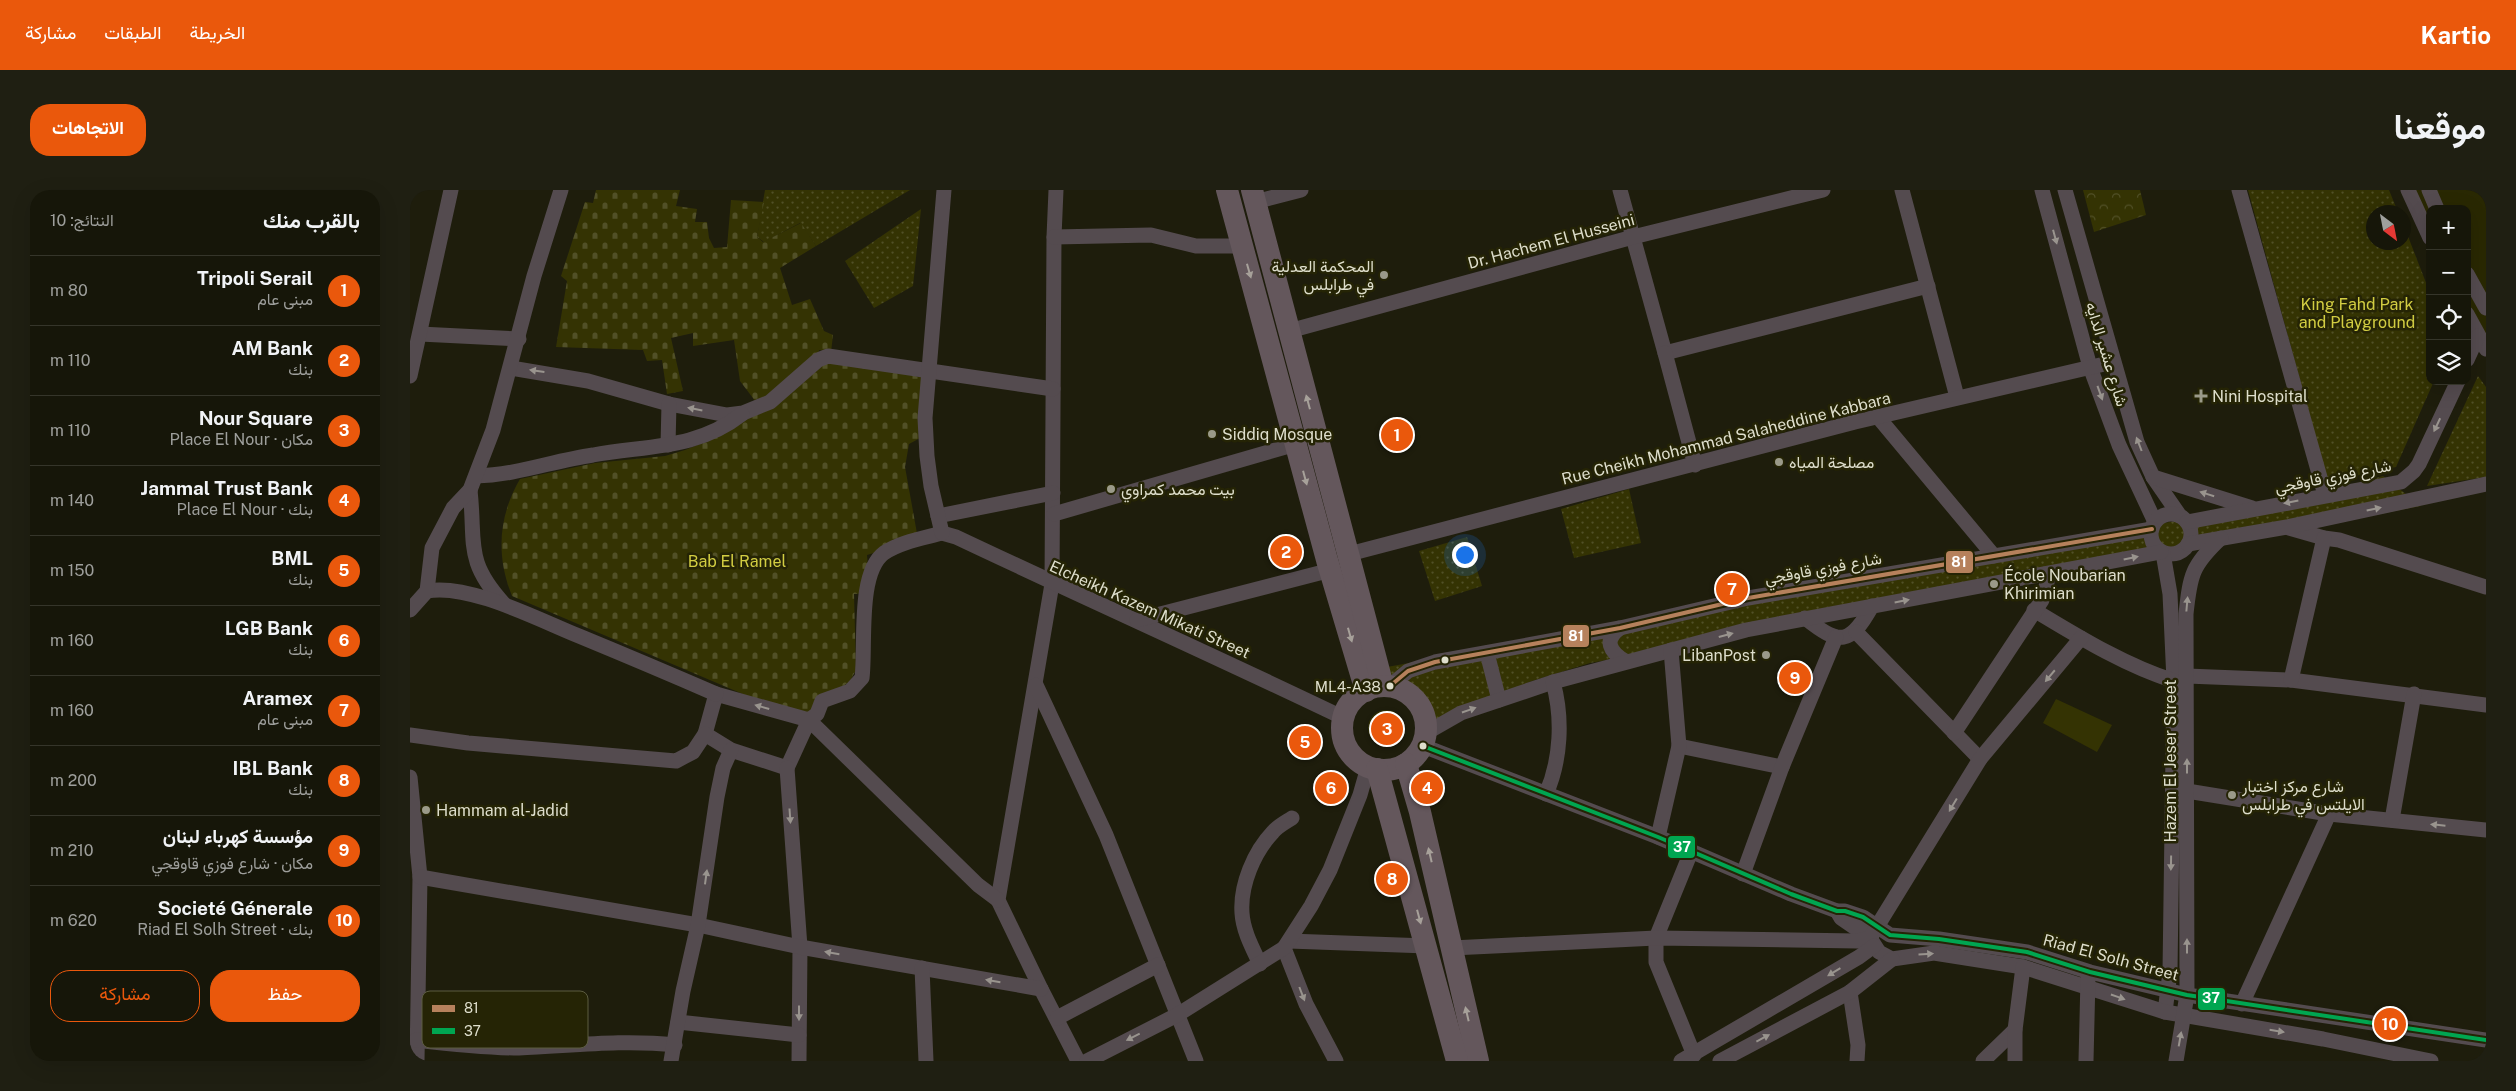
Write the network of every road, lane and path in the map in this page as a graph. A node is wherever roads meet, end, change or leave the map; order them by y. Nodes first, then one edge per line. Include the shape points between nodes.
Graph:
1 (451, 190) edge
2 (561, 190) edge
3 (944, 190) edge
4 (1056, 190) edge
5 (1227, 190) edge
6 (1301, 190) edge
7 (1620, 190) edge
8 (1823, 190) edge
9 (1902, 190) edge
10 (2042, 190) edge
11 (2065, 190) edge
12 (2239, 190) edge
13 (2408, 190) edge
14 (2429, 190) edge
15 (1254, 196) edge
16 (2435, 205) edge
17 (2426, 229) edge
18 (1633, 236) junction
19 (1054, 237) junction
20 (1242, 246) junction
21 (2471, 281) edge
22 (1928, 286) junction
23 (2486, 308) edge
24 (2471, 321) edge
25 (1289, 331) junction
26 (420, 334) junction
27 (518, 339) junction
28 (2482, 342) edge
29 (1665, 353) junction
30 (2471, 355) edge
31 (2113, 362) junction
32 (2090, 367) junction
33 (511, 368) junction
34 (928, 369) junction
35 (410, 376) edge
36 (2456, 385) edge
37 (1053, 389) junction
38 (1957, 397) junction
39 (669, 404) junction
40 (743, 413) junction
41 (1878, 417) junction
42 (1296, 444) junction
43 (668, 445) junction
44 (1695, 465) junction
45 (476, 476) junction
46 (2153, 477) junction
47 (2401, 482) junction
48 (2486, 484) edge
49 (470, 490) junction
50 (1053, 492) junction
51 (2325, 495) junction
52 (2406, 502) junction
53 (2254, 509) junction
54 (1054, 514) junction
55 (2343, 515) junction
56 (938, 516) junction
57 (2183, 519) junction
58 (2153, 526) junction
59 (2287, 527) junction
60 (942, 533) junction
61 (2221, 538) junction
62 (2331, 539) junction
63 (2188, 544) junction
64 (2162, 552) junction
65 (1349, 554) junction
66 (1994, 556) junction
67 (1331, 570) junction
68 (2045, 574) junction
69 (1052, 584) junction
70 (2486, 588) edge
71 (427, 591) junction
72 (505, 606) junction
73 (1872, 606) junction
74 (410, 610) edge
75 (2034, 610) junction
76 (1805, 618) junction
77 (1138, 620) junction
78 (1620, 628) junction
79 (1856, 632) junction
80 (1836, 637) junction
81 (2081, 638) junction
82 (1671, 650) junction
83 (1487, 653) junction
84 (1625, 661) junction
85 (2181, 679) junction
86 (2291, 680) junction
87 (1553, 682) junction
88 (1036, 686) junction
89 (1380, 688) junction
90 (716, 694) junction
91 (2414, 694) junction
92 (1500, 700) junction
93 (2486, 705) edge
94 (1344, 718) junction
95 (809, 720) junction
96 (1954, 733) junction
97 (705, 734) junction
98 (410, 735) edge
99 (1424, 739) junction
100 (1679, 746) junction
101 (731, 750) junction
102 (1980, 759) junction
103 (1406, 764) junction
104 (1782, 767) junction
105 (787, 768) junction
106 (1372, 768) junction
107 (410, 777) edge
108 (2187, 791) junction
109 (1546, 794) junction
110 (2329, 814) junction
111 (1292, 818) dead end
112 (2392, 820) junction
113 (2486, 830) edge
114 (1658, 837) junction
115 (1691, 852) junction
116 (1743, 874) junction
117 (420, 877) junction
118 (998, 900) junction
119 (1837, 911) junction
120 (698, 925) junction
121 (1878, 926) junction
122 (1656, 938) junction
123 (1872, 942) junction
124 (1287, 945) junction
125 (1427, 946) junction
126 (800, 947) junction
127 (1452, 948) junction
128 (1892, 959) junction
129 (1158, 964) junction
130 (1260, 964) junction
131 (2023, 967) junction
132 (922, 968) junction
133 (2088, 979) junction
134 (1040, 989) junction
135 (2168, 990) junction
136 (1850, 992) junction
137 (2187, 995) junction
138 (2242, 1004) junction
139 (2165, 1012) junction
140 (1177, 1016) junction
141 (2184, 1016) junction
142 (2326, 1017) junction
143 (1058, 1018) junction
144 (678, 1022) junction
145 (2015, 1030) junction
146 (799, 1035) junction
147 (2323, 1039) junction
148 (416, 1040) junction
149 (2486, 1040) edge
150 (422, 1041) edge
151 (588, 1044) edge
152 (674, 1045) junction
153 (1688, 1058) edge
154 (418, 1061) edge
155 (671, 1061) edge
156 (799, 1061) edge
157 (926, 1061) edge
158 (1078, 1061) edge
159 (1087, 1061) edge
160 (1196, 1061) edge
161 (1336, 1061) edge
162 (1457, 1061) edge
163 (1478, 1061) edge
164 (1720, 1061) edge
165 (1857, 1061) edge
166 (1983, 1061) edge
167 (2015, 1061) edge
168 (2086, 1061) edge
169 (2176, 1061) edge
170 (2432, 1061) edge

1 - 26 street
2 - 27 street
3 - 34 street
4 - 19 street
5 - 20 highway
6 - 15 street
7 - 18 street
8 - 18 street, Dr. Hachem El Husseini
9 - 22 street
10 -> 32 street, شارع عشير الدايه
11 - 31 street, شارع عشير الدايه
12 - 51 street
13 - 17 street
14 - 16 street
15 - 25 highway
18 - 25 street, Dr. Hachem El Husseini
18 - 29 street
19 - 20 street via 1150,235 1196,246
19 - 37 street
20 -> 42 highway
21 - 23 street
22 - 29 street
22 - 38 street
24 - 28 street
65 -> 25 highway
26 - 27 street
26 - 35 street
27 - 33 street
28 - 30 street
29 - 44 street
31 - 32 street, Rue Cheikh Mohammad Salaheddine Kabbara
46 -> 31 street, شارع عشير الدايه via 2138,442
32 - 38 street, Rue Cheikh Mohammad Salaheddine Kabbara
32 -> 58 street, شارع عشير الدايه
39 -> 33 street via 588,380
33 - 45 street
34 - 37 street
34 - 40 street via 828,356 818,360 770,402
34 - 56 street via 927,456
36 -> 47 street, شارع فوزي قاوقجي via 2419,464
37 - 50 street
38 - 41 street, Rue Cheikh Mohammad Salaheddine Kabbara
40 -> 39 street via 727,415
39 - 43 street
40 - 43 street via 715,433 690,442
41 - 44 street, Rue Cheikh Mohammad Salaheddine Kabbara
41 - 66 street
42 - 54 street
42 -> 67 highway
43 - 45 street via 592,454 504,475
44 - 65 street, Rue Cheikh Mohammad Salaheddine Kabbara
45 - 49 street
53 -> 46 street
46 - 57 street, شارع عشير الدايه
47 - 51 street, شارع فوزي قاوقجي
47 - 52 street via 2408,489
48 - 52 street
49 - 71 street via 454,508 432,548
49 - 72 street via 477,567
50 - 54 street
50 - 56 street
51 -> 53 street, شارع فوزي قاوقجي
55 -> 52 street
53 - 57 street, شارع فوزي قاوقجي
54 - 69 street
55 - 59 street
55 - 62 street
56 - 60 street
57 - 58 street via 2169,514
57 - 63 street via 2191,537
58 - 64 street via 2152,542
58 - 66 street, شارع فوزي قاوقجي
59 - 61 street
59 - 62 street
60 - 69 street, Elcheikh Kazem Mikati Street
60 - 95 street via 894,549 876,560 867,587 862,678 850,691 825,699 817,714
61 - 63 street
85 -> 61 street, Hazem El Jeser Street via 2189,583 2195,566
62 - 70 street
62 - 86 street
63 - 64 street via 2175,554
68 -> 64 street
64 - 85 street, Hazem El Jeser Street
65 - 89 highway
66 - 78 street, شارع فوزي قاوقجي via 1748,598
67 - 77 street
67 -> 89 highway
73 -> 68 street
68 - 75 street via 2045,592
69 - 77 street, Elcheikh Kazem Mikati Street
69 - 88 street
71 - 72 street via 440,588
71 - 74 street
72 - 90 street
73 - 76 street
73 - 79 street
75 - 81 street
75 - 96 street
76 - 80 street
82 -> 76 street
77 - 94 street, Elcheikh Kazem Mikati Street
78 - 83 street, شارع فوزي قاوقجي
78 - 84 street via 1611,636 1609,644 1614,654
79 - 80 street via 1848,637
79 - 96 street
80 - 104 street
81 - 85 street via 2149,673
81 -> 102 street
82 - 84 street
82 - 100 street
83 - 89 street, شارع فوزي قاوقجي via 1420,665
83 - 92 street
84 - 87 street
85 - 86 street
108 -> 85 street, Hazem El Jeser Street
85 -> 135 street, Hazem El Jeser Street
86 - 91 street
87 - 92 street
87 - 109 street via 1560,725 1553,777
88 - 118 street
88 - 129 street via 1106,835
89 - 94 highway via 1348,707
89 - 99 highway via 1402,690 1413,697 1424,714
95 -> 90 street
90 - 97 street
91 - 93 street
91 - 112 street
99 -> 92 street via 1461,712
94 - 106 highway via 1344,741 1350,752
95 - 105 street
95 - 118 street via 978,885
96 - 102 street
97 - 98 street via 692,752 676,761
97 - 101 street
99 - 103 highway via 1416,756
99 - 109 street, Riad El Solh Street
100 - 104 street
100 - 114 street
101 - 105 street
120 -> 101 street via 717,797 723,768
102 -> 121 street
103 - 106 highway via 1395,769
127 -> 103 highway
104 - 116 street
105 -> 126 street
106 - 124 street via 1330,870
106 -> 125 highway
107 - 117 street
108 - 110 street
137 -> 108 street, Hazem El Jeser Street
109 - 114 street, Riad El Solh Street
110 - 112 street
110 - 138 street
111 - 130 street via 1274,830 1262,845 1243,890 1242,914 1246,933
113 -> 112 street
114 - 115 street, Riad El Solh Street
115 - 116 street, Riad El Solh Street
115 - 122 street
116 - 119 street, Riad El Solh Street
117 - 120 street
117 - 148 street
118 - 134 street
119 - 121 street, Riad El Solh Street via 1845,911
119 - 123 street via 1841,918
120 - 126 street
120 - 144 street
121 - 123 street
121 - 133 street, Riad El Solh Street via 1890,935 2027,952
122 - 123 street
122 - 127 street
122 - 153 street via 1656,962
123 - 128 street via 1884,956
123 -> 153 street
124 - 125 street
124 - 130 street
124 -> 161 street via 1306,1004
125 - 162 highway
132 -> 126 street
126 -> 146 street
163 -> 127 highway
128 -> 131 street, Riad El Solh Street via 1934,954
128 - 136 street
129 - 140 street
129 - 143 street
130 - 140 street
131 - 133 street, Riad El Solh Street
131 - 145 street
134 -> 132 street
132 - 157 street
133 - 135 street, Riad El Solh Street
133 -> 139 street, Riad El Solh Street
133 - 168 street
134 - 143 street
135 - 137 street, Riad El Solh Street
135 - 139 street, Hazem El Jeser Street
164 -> 136 street
136 - 165 street via 1858,1045
137 - 138 street, Riad El Solh Street
137 - 141 street, Hazem El Jeser Street
138 - 142 street, Riad El Solh Street
139 - 141 street, Riad El Solh Street
140 -> 159 street
140 - 160 street
141 -> 147 street, Riad El Solh Street
169 -> 141 street, Hazem El Jeser Street
142 - 147 street
142 - 149 street, Riad El Solh Street
143 - 158 street
144 - 146 street
144 - 152 street
145 - 166 street
145 - 167 street
146 - 156 street
147 - 170 street, Riad El Solh Street
148 - 150 street
148 - 154 street
151 - 152 street via 626,1042
152 - 155 street

